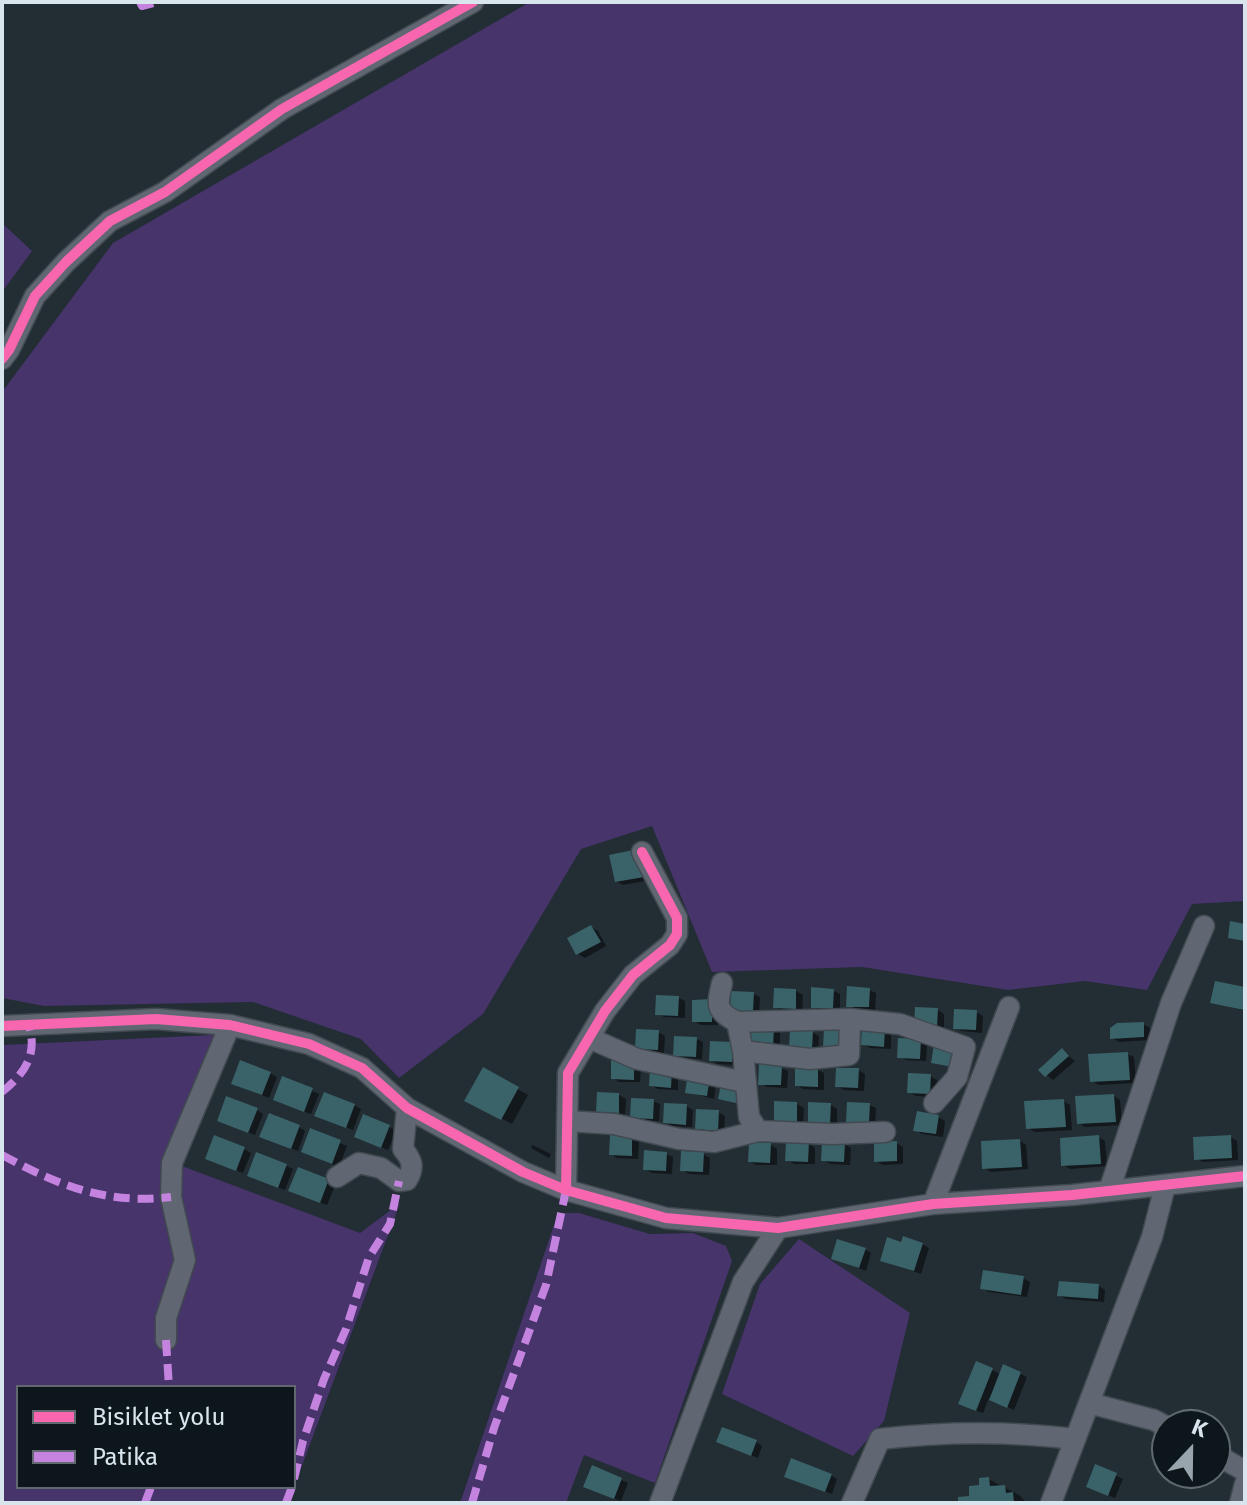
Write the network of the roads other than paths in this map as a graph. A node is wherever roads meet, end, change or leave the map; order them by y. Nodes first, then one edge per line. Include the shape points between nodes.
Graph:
1 (473, 2) edge
2 (2, 359) edge
3 (642, 852) dead end
4 (1204, 926) dead end
5 (722, 983) dead end
6 (1009, 1007) dead end
7 (850, 1019) junction
8 (737, 1022) junction
9 (230, 1025) junction
10 (2, 1026) edge
11 (589, 1038) junction
12 (743, 1051) junction
13 (744, 1082) junction
14 (934, 1103) dead end
15 (407, 1108) junction
16 (567, 1121) junction
17 (758, 1131) junction
18 (885, 1132) dead end
19 (1245, 1176) edge
20 (337, 1177) dead end
21 (1165, 1186) junction
22 (566, 1190) junction
23 (1109, 1191) junction
24 (933, 1204) junction
25 (778, 1228) junction
26 (166, 1340) dead end
27 (1089, 1403) junction
28 (1151, 1419) edge
29 (1075, 1439) junction
30 (1245, 1484) edge
31 (660, 1503) edge
32 (852, 1503) edge
33 (1051, 1503) edge
34 (1240, 1503) edge

1 - 2 street via 282,109 165,192 110,221 35,296
3 - 11 street via 677,918 677,934 633,975
4 - 23 street via 1171,1003
5 - 8 street via 718,1003 723,1015
6 - 24 street
7 - 8 street
7 - 12 street via 849,1055 810,1059
7 - 14 street via 900,1024 965,1047 957,1077
8 - 12 street
9 - 10 street via 156,1019
9 - 15 street via 309,1044 362,1068
9 - 26 street via 172,1163 171,1197 185,1260 166,1318
11 - 13 street via 637,1059
11 - 16 street via 568,1073
12 - 13 street
13 - 17 street via 749,1117
15 - 20 street via 403,1149 412,1171 407,1180 359,1163
15 - 22 street
16 - 17 street via 714,1142
16 - 22 street
17 - 18 street
19 - 21 street
21 - 23 street
21 - 27 street via 1152,1237
22 - 25 street via 666,1218
23 - 24 street
24 - 25 street
25 - 31 street via 743,1282
27 - 28 street
27 - 29 street
29 - 32 street via 1019,1432 942,1432 880,1439
29 - 33 street
30 - 34 street

